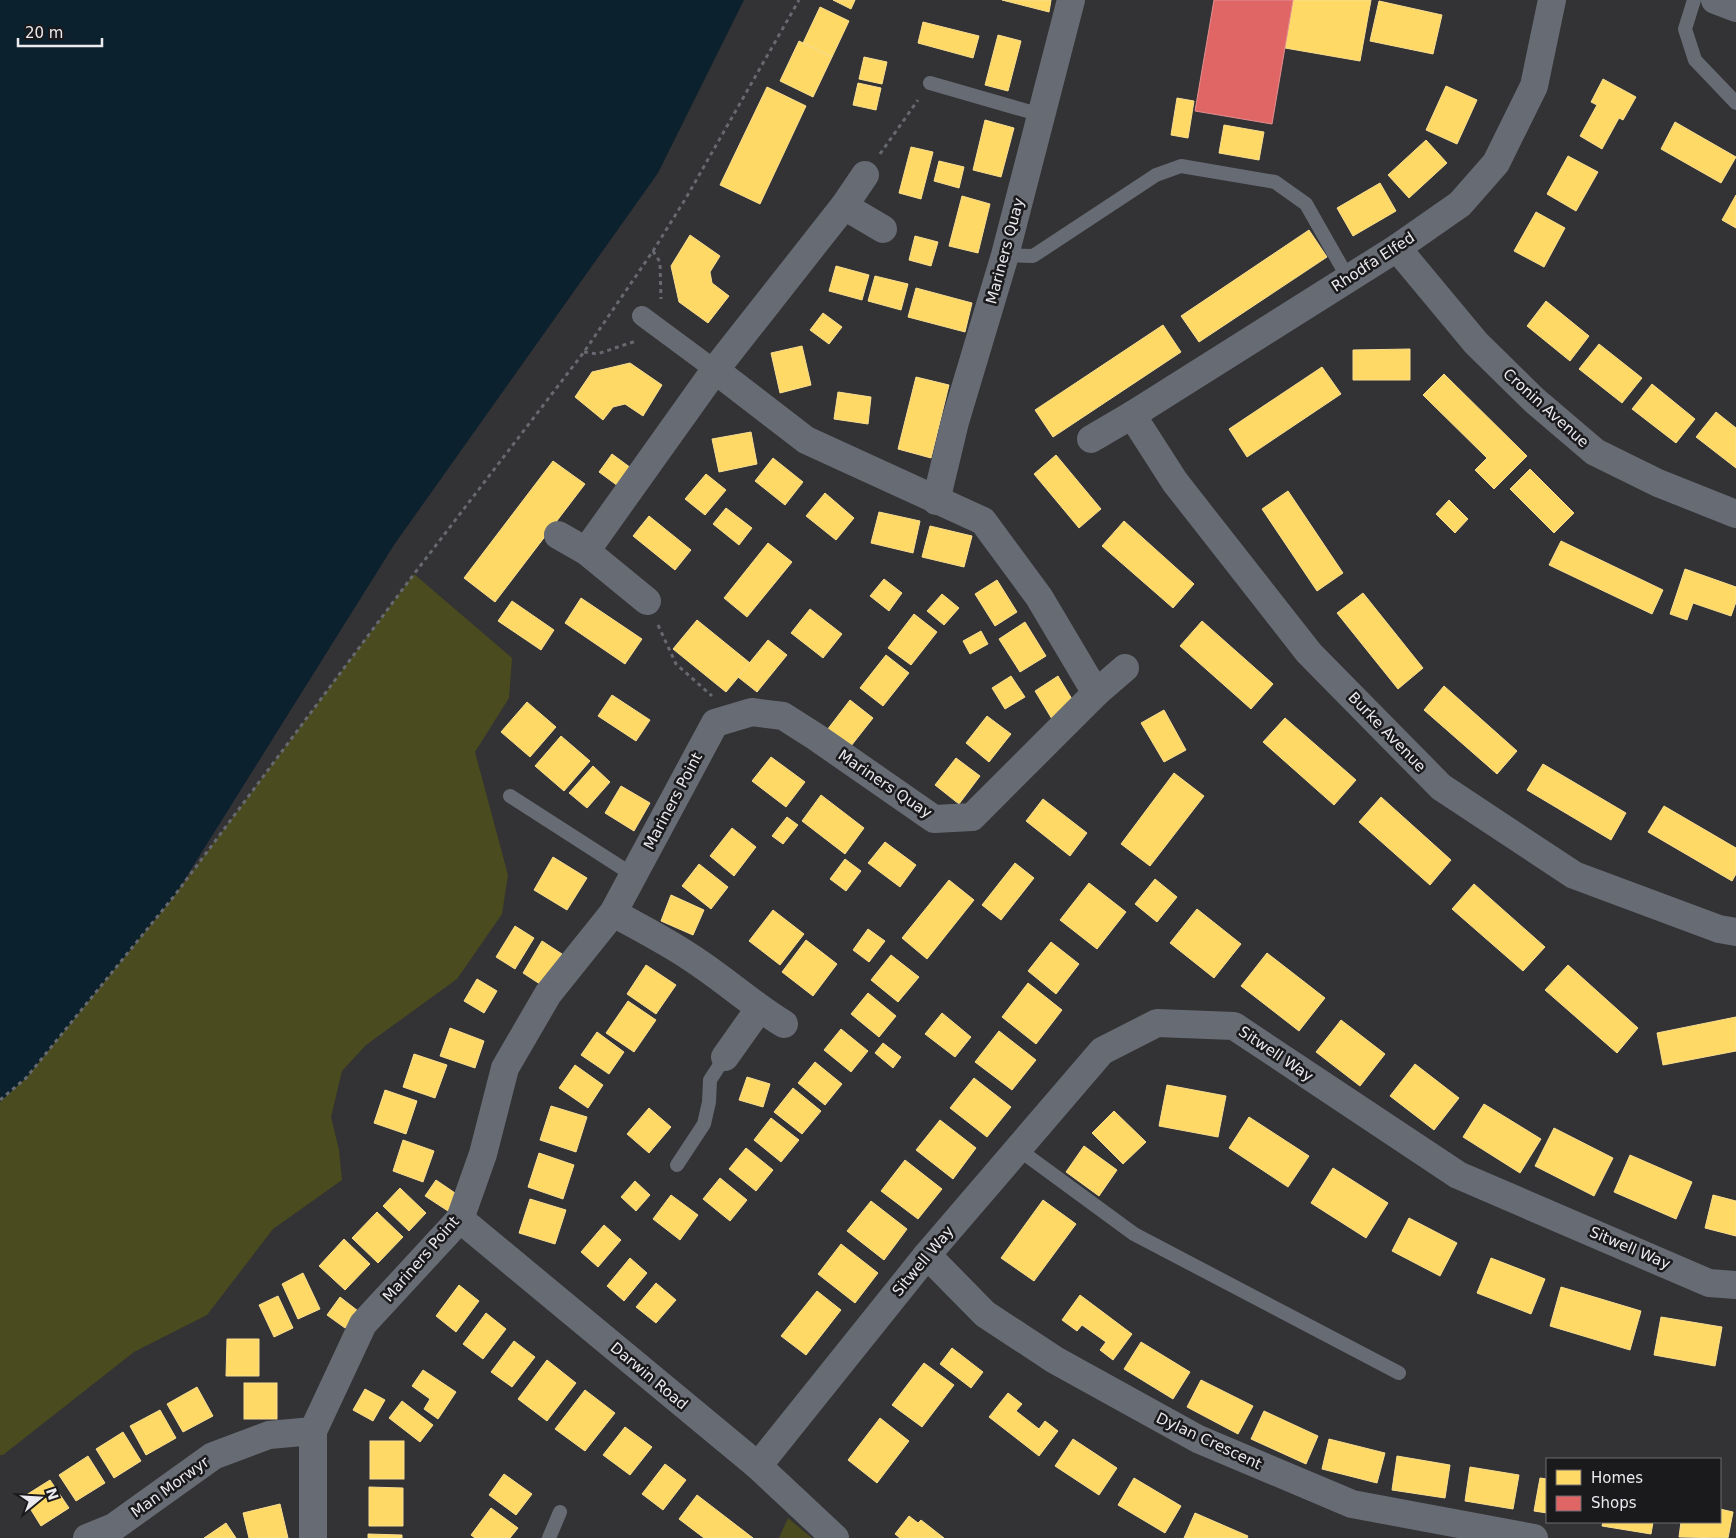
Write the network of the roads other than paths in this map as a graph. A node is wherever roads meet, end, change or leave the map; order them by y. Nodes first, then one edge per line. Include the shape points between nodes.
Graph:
1 (1071, 0) edge
2 (1552, 0) edge
3 (1694, 0) edge
4 (1715, 0) edge
5 (1736, 8) edge
6 (930, 83) road end
7 (1736, 103) edge
8 (1041, 115) junction
9 (865, 175) road end
10 (844, 206) junction
11 (883, 230) dead end
12 (1397, 248) junction
13 (1005, 255) junction
14 (1348, 278) junction
15 (642, 316) dead end
16 (715, 370) junction
17 (1132, 415) junction
18 (1091, 439) dead end
19 (936, 501) junction
20 (1736, 514) edge
21 (558, 535) dead end
22 (586, 551) junction
23 (647, 601) road end
24 (1125, 668) dead end
25 (1096, 693) junction
26 (752, 712) joint
27 (510, 796) dead end
28 (633, 875) junction
29 (613, 913) junction
30 (1736, 932) edge
31 (759, 1009) junction
32 (784, 1024) dead end
33 (725, 1057) joint
34 (1018, 1149) junction
35 (677, 1165) dead end
36 (460, 1219) junction
37 (927, 1255) junction
38 (1736, 1284) edge
39 (1399, 1372) dead end
40 (313, 1431) junction
41 (758, 1466) junction
42 (560, 1512) dead end
43 (116, 1533) edge
44 (87, 1538) edge
45 (313, 1538) edge
46 (549, 1538) edge
47 (835, 1538) edge
48 (1534, 1538) edge

1 - 8 street, Mariners Quay
2 - 12 street, Rhodfa Elfed via 1534,86 1496,163 1460,204
3 - 7 lane via 1685,29 1694,60
4 - 5 street
6 - 8 lane
8 - 13 street, Mariners Quay
9 - 10 street
10 - 11 street
10 - 16 street
12 - 14 street, Rhodfa Elfed
12 - 20 street, Cronin Avenue via 1476,343 1534,400 1595,452 1658,483
13 - 14 lane via 1033,256 1156,175 1181,166 1275,182 1306,204
13 - 19 street, Mariners Quay via 955,422
14 - 17 street, Rhodfa Elfed
15 - 16 street
16 - 19 street via 806,440
16 - 22 street
17 - 18 street, Rhodfa Elfed
17 - 30 street, Burke Avenue via 1175,482 1309,653 1441,787 1574,875 1719,929
19 - 25 street via 983,521 1039,597
21 - 22 street
22 - 23 street
24 - 25 street, Mariners Quay
25 - 26 street, Mariners Quay via 972,817 934,819 783,716
26 - 28 street, Mariners Point via 715,723
27 - 28 lane
28 - 29 street, Mariners Point
29 - 31 street via 689,956
29 - 36 street, Mariners Point via 548,994 505,1068 482,1154
31 - 32 street
31 - 33 street
33 - 35 lane via 710,1080 704,1124
34 - 37 street, Sitwell Way
34 - 38 street, Sitwell Way via 1102,1051 1157,1024 1234,1026 1458,1175 1709,1283
34 - 39 lane via 1134,1234
36 - 40 street, Mariners Point via 363,1324
36 - 41 street, Darwin Road
37 - 41 street, Sitwell Way
37 - 48 street, Dylan Crescent via 985,1314 1055,1360 1198,1439 1352,1504
40 - 43 street, Man Morwyr via 269,1435 213,1456
40 - 45 street, Mariners Point
41 - 47 street, Darwin Road
42 - 46 lane
43 - 44 street, Man Morwyr

